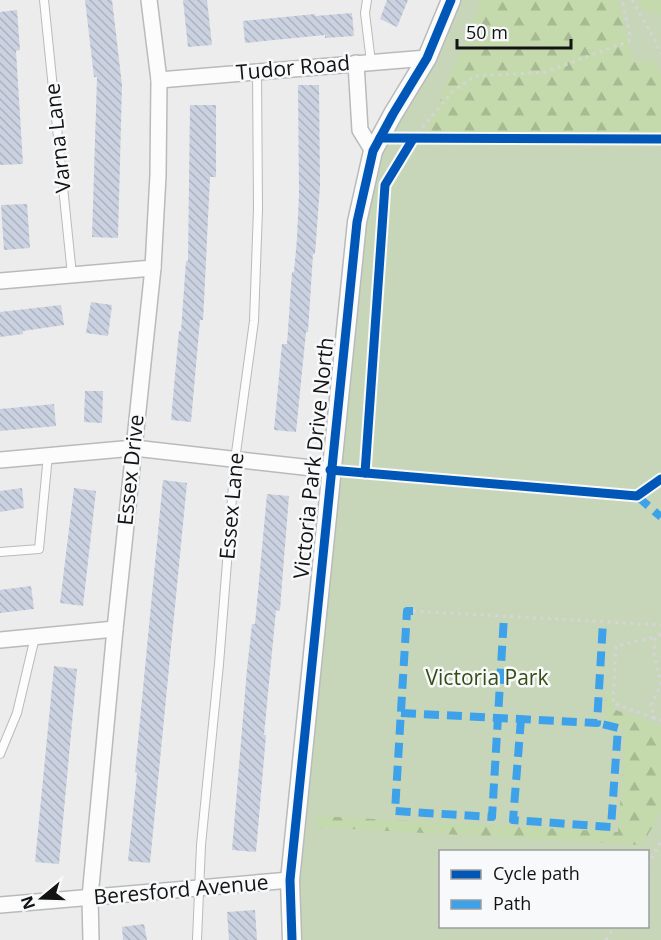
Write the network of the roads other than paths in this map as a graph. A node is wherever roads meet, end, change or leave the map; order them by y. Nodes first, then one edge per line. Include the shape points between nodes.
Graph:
1 (44, 0) edge
2 (149, 0) edge
3 (367, 0) edge
4 (451, 0) edge
5 (427, 58) junction
6 (363, 62) junction
7 (257, 71) junction
8 (159, 80) junction
9 (374, 151) junction
10 (153, 268) junction
11 (72, 275) junction
12 (0, 281) edge
13 (134, 448) junction
14 (48, 455) junction
15 (0, 460) edge
16 (235, 460) junction
17 (330, 470) junction
18 (0, 552) edge
19 (115, 629) junction
20 (35, 637) junction
21 (0, 640) edge
22 (0, 754) edge
23 (290, 880) junction
24 (198, 889) junction
25 (90, 897) junction
26 (0, 905) edge
27 (91, 940) edge
28 (197, 940) edge
29 (292, 940) edge

1 - 11 lane, Varna Lane
2 - 8 street, Essex Drive
3 - 6 lane
4 - 5 street, Victoria Park Drive North
5 - 6 street, Tudor Road
5 - 9 street, Victoria Park Drive North
6 - 7 street, Tudor Road
6 - 9 street via 360,130
7 - 8 street, Tudor Road
7 - 16 lane, Essex Lane via 254,321
8 - 10 street, Essex Drive
9 - 17 street, Victoria Park Drive North via 357,222
10 - 11 street
10 - 13 street, Essex Drive
11 - 12 street
13 - 14 street
13 - 16 street
13 - 19 street, Essex Drive
14 - 15 street
14 - 18 lane via 39,549
16 - 17 street
16 - 24 lane, Essex Lane
17 - 23 street, Victoria Park Drive North
19 - 20 street
19 - 25 street, Essex Drive
20 - 21 street
20 - 22 lane via 17,713
23 - 24 street, Beresford Avenue
23 - 29 street, Victoria Park Drive North
24 - 25 street, Beresford Avenue
24 - 28 lane, Essex Lane
25 - 26 street, Beresford Avenue
25 - 27 street, Essex Drive

